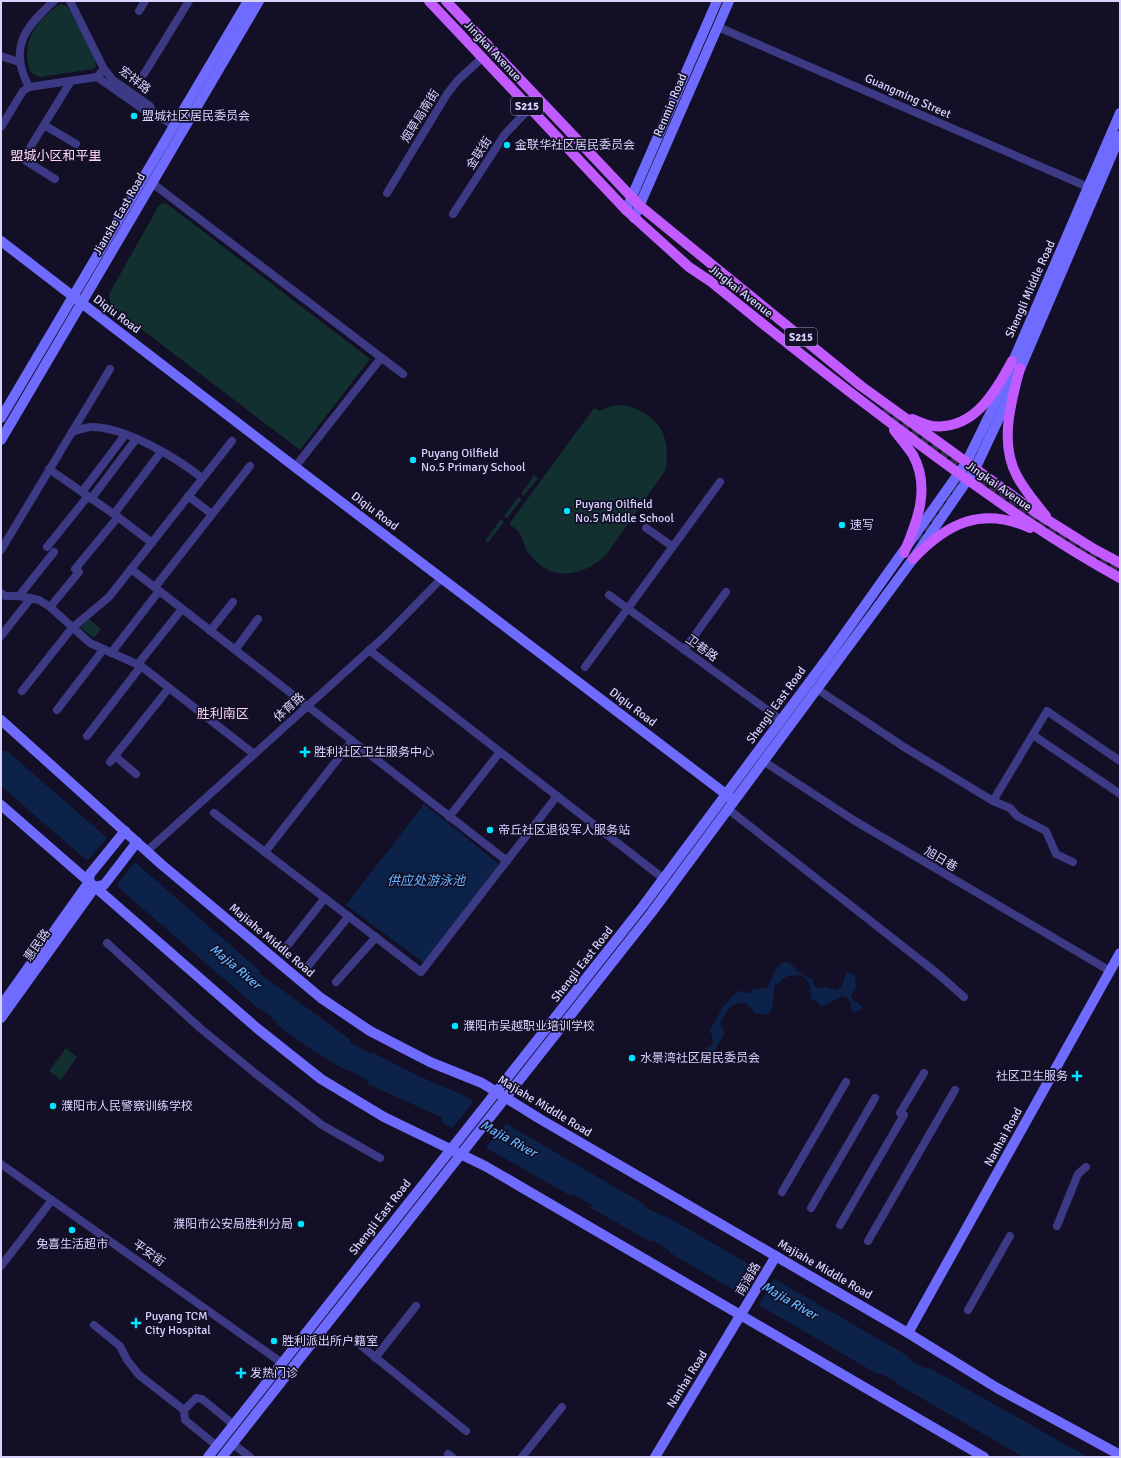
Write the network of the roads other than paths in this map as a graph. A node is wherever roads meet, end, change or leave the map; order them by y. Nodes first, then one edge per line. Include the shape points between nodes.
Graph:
1 (54, 1) edge
2 (70, 1) edge
3 (145, 1) edge
4 (189, 1) edge
5 (248, 1) edge
6 (259, 1) edge
7 (429, 1) edge
8 (446, 1) edge
9 (717, 1) edge
10 (729, 1) edge
11 (139, 11) dead end
12 (718, 27) junction
13 (1, 56) edge
14 (482, 58) junction
15 (19, 62) junction
16 (104, 69) junction
17 (144, 74) dead end
18 (97, 78) junction
19 (71, 81) junction
20 (29, 87) junction
21 (529, 109) junction
22 (152, 112) junction
23 (1120, 113) edge
24 (44, 125) junction
25 (174, 126) junction
26 (1, 127) edge
27 (1120, 136) edge
28 (76, 144) dead end
29 (54, 179) dead end
30 (152, 183) junction
31 (1088, 187) junction
32 (387, 192) dead end
33 (632, 197) junction
34 (640, 206) junction
35 (626, 210) junction
36 (454, 214) dead end
37 (634, 218) junction
38 (1, 241) edge
39 (73, 296) junction
40 (82, 304) junction
41 (381, 358) junction
42 (1016, 364) junction
43 (110, 369) dead end
44 (403, 374) dead end
45 (904, 417) junction
46 (1, 418) edge
47 (887, 421) junction
48 (72, 432) junction
49 (125, 434) junction
50 (136, 439) junction
51 (1, 440) edge
52 (232, 441) dead end
53 (161, 452) junction
54 (250, 466) dead end
55 (971, 466) junction
56 (295, 467) junction
57 (49, 469) junction
58 (963, 477) junction
59 (202, 478) junction
60 (720, 482) dead end
61 (87, 496) junction
62 (188, 496) junction
63 (212, 514) junction
64 (116, 516) junction
65 (1053, 524) junction
66 (646, 528) dead end
67 (1052, 538) junction
68 (152, 543) junction
69 (672, 546) junction
70 (47, 547) dead end
71 (1, 550) edge
72 (54, 552) dead end
73 (904, 553) junction
74 (912, 559) junction
75 (1120, 563) edge
76 (131, 569) junction
77 (442, 578) junction
78 (1120, 578) edge
79 (157, 589) junction
80 (726, 592) dead end
81 (1, 593) edge
82 (609, 595) dead end
83 (19, 596) junction
84 (31, 598) junction
85 (233, 602) dead end
86 (50, 607) junction
87 (182, 608) junction
88 (627, 608) junction
89 (258, 619) dead end
90 (72, 628) junction
91 (210, 631) junction
92 (1, 636) edge
93 (235, 650) junction
94 (369, 650) junction
95 (684, 650) junction
96 (107, 651) junction
97 (140, 665) junction
98 (585, 667) dead end
99 (169, 688) junction
100 (817, 689) junction
101 (22, 690) dead end
102 (307, 707) junction
103 (56, 710) dead end
104 (1, 720) edge
105 (781, 720) junction
106 (1033, 735) junction
107 (87, 736) dead end
108 (352, 742) junction
109 (500, 752) junction
110 (254, 754) junction
111 (763, 761) junction
112 (1120, 761) edge
113 (136, 774) dead end
114 (1120, 794) edge
115 (557, 796) junction
116 (730, 798) junction
117 (993, 801) junction
118 (1, 805) edge
119 (728, 809) junction
120 (214, 813) dead end
121 (450, 817) junction
122 (123, 833) junction
123 (136, 843) junction
124 (147, 851) junction
125 (265, 852) junction
126 (507, 861) junction
127 (1073, 862) dead end
128 (664, 879) junction
129 (95, 882) junction
130 (325, 898) junction
131 (348, 916) junction
132 (376, 937) junction
133 (107, 943) dead end
134 (287, 946) dead end
135 (1120, 953) edge
136 (308, 966) dead end
137 (1110, 971) junction
138 (336, 982) dead end
139 (964, 997) dead end
140 (2, 1011) edge
141 (924, 1073) dead end
142 (846, 1082) dead end
143 (955, 1090) dead end
144 (500, 1098) junction
145 (875, 1098) dead end
146 (451, 1150) junction
147 (460, 1155) junction
148 (380, 1158) dead end
149 (1, 1164) edge
150 (1086, 1167) dead end
151 (782, 1192) dead end
152 (52, 1200) junction
153 (811, 1208) dead end
154 (840, 1225) dead end
155 (1057, 1226) dead end
156 (1010, 1236) dead end
157 (868, 1241) dead end
158 (776, 1256) junction
159 (1, 1266) edge
160 (416, 1306) dead end
161 (968, 1310) dead end
162 (744, 1311) junction
163 (94, 1325) dead end
164 (908, 1332) junction
165 (359, 1344) dead end
166 (375, 1358) junction
167 (282, 1363) junction
168 (562, 1407) dead end
169 (184, 1410) junction
170 (234, 1425) junction
171 (466, 1431) dead end
172 (233, 1444) junction
173 (217, 1446) junction
174 (1120, 1455) edge
175 (208, 1457) edge
176 (222, 1457) edge
177 (250, 1457) edge
178 (522, 1457) edge
179 (655, 1457) edge
180 (984, 1457) edge

1 - 15 street via 27,29 19,51
2 - 16 street, 宏祥路
3 - 11 street
4 - 17 street
5 - 25 street, Jianshe East Road
6 - 30 street, Jianshe East Road
7 - 14 main road, Jingkai Avenue / S215
8 - 33 main road, Jingkai Avenue / S215
9 - 33 street, Renmin Road
10 - 12 street, Renmin Road
12 - 31 street, Guangming Street
12 - 34 street, Renmin Road
13 - 15 street
14 - 21 main road, Jingkai Avenue / S215
14 - 32 street, 烟草局南街 via 447,94
15 - 20 street
16 - 18 street
16 - 22 street, 宏祥路 via 113,80 150,106
18 - 19 street
18 - 22 street via 147,112
19 - 20 street
19 - 24 street
20 - 26 street via 23,91
21 - 35 main road, Jingkai Avenue / S215
21 - 36 street, 金联街 via 505,134
22 - 25 street, 宏祥路
23 - 31 street, Shengli Middle Road
24 - 28 street
24 - 29 street via 23,159
25 - 39 street, Jianshe East Road
27 - 42 street, Shengli Middle Road
30 - 40 street, Jianshe East Road
30 - 41 street
31 - 42 street, Shengli Middle Road
33 - 34 main road, Jingkai Avenue / S215
33 - 35 street, Renmin Road
34 - 37 street, Renmin Road
34 - 45 main road, Jingkai Avenue / S215 via 861,386
35 - 37 main road, Jingkai Avenue / S215
37 - 47 main road, Jingkai Avenue / S215 via 689,267
38 - 39 street, Diqiu Road
39 - 40 street, Diqiu Road
39 - 46 street, Jianshe East Road
40 - 51 street, Jianshe East Road
40 - 56 street, Diqiu Road
41 - 44 street
41 - 56 street
42 - 45 main road via 988,401 965,420 932,426
42 - 55 street, Shengli Middle Road
42 - 65 main road via 1008,447 1016,475
43 - 48 street
45 - 55 main road, Jingkai Avenue / S215
47 - 58 main road, Jingkai Avenue / S215
47 - 73 main road via 913,455 921,482 920,512
48 - 49 street via 90,427
48 - 57 street
49 - 50 street
49 - 61 street
50 - 53 street
50 - 61 street
52 - 59 street
53 - 59 street
53 - 64 street
54 - 63 street
55 - 58 street, Shengli Middle Road
55 - 65 main road, Jingkai Avenue / S215
56 - 77 street, Diqiu Road
57 - 61 street
57 - 71 street
58 - 67 main road, Jingkai Avenue / S215
58 - 73 street, Shengli East Road
58 - 74 street, Shengli East Road
59 - 62 street
60 - 69 street
61 - 64 street
61 - 70 street
62 - 63 street
62 - 68 street
63 - 79 street
64 - 68 street
64 - 86 street
65 - 75 main road, Jingkai Avenue / S215
66 - 69 street
67 - 74 main road via 1004,519 975,520 947,529
67 - 78 main road, Jingkai Avenue / S215
68 - 76 street
69 - 88 street
72 - 83 street
73 - 105 street, Shengli East Road
74 - 100 street, Shengli East Road
76 - 79 street
76 - 90 street via 109,597
77 - 94 street, 体育路
77 - 116 street, Diqiu Road
79 - 87 street
79 - 96 street
80 - 95 street
81 - 83 street via 5,596
82 - 88 street, 卫巷路
83 - 84 street
84 - 86 street
84 - 92 street
85 - 91 street
86 - 90 street
87 - 91 street
87 - 97 street
88 - 95 street, 卫巷路
88 - 98 street
89 - 93 street
90 - 96 street via 90,643
90 - 101 street
91 - 93 street
93 - 102 street
94 - 102 street, 体育路
94 - 109 street
95 - 105 street, 卫巷路
96 - 97 street
96 - 103 street
97 - 99 street
97 - 107 street
99 - 110 street
99 - 113 street via 113,759
100 - 111 street, Shengli East Road
100 - 117 street via 904,747
102 - 108 street
102 - 110 street, 体育路
104 - 122 street, Majiahe Middle Road
105 - 116 street, Shengli East Road
106 - 112 street via 1047,711
106 - 114 street
106 - 117 street
108 - 121 street
108 - 125 street
109 - 115 street
109 - 121 street
110 - 124 street, 体育路
111 - 116 street, Shengli East Road
111 - 137 street, 旭日巷 via 855,821 992,904
115 - 126 street
115 - 128 street
116 - 119 street, Shengli East Road
116 - 128 street, Shengli East Road
117 - 127 street via 1010,808 1016,816 1046,831 1056,854
118 - 129 street
119 - 139 street
119 - 144 street, Shengli East Road via 652,912
120 - 125 street
121 - 126 street
122 - 123 street, Majiahe Middle Road
122 - 129 street
123 - 124 street, Majiahe Middle Road
123 - 129 street
124 - 144 street, Majiahe Middle Road via 271,957 348,1018 405,1050 482,1083
125 - 130 street
126 - 132 street via 421,972
128 - 144 street, Shengli East Road
129 - 140 street, 惠民路
129 - 146 street via 252,1024 299,1063 384,1117
130 - 131 street
130 - 134 street
131 - 132 street
131 - 136 street
132 - 138 street
133 - 148 street via 200,1028 256,1074 322,1125
135 - 137 street, Nanhai Road
137 - 164 street, Nanhai Road
141 - 154 street
142 - 151 street
143 - 157 street
144 - 146 street, Shengli East Road
144 - 147 street, Shengli East Road
144 - 158 street, Majiahe Middle Road
145 - 153 street
146 - 147 street
146 - 167 street, Shengli East Road
147 - 162 street via 485,1166
147 - 172 street, Shengli East Road
149 - 152 street, 平安街
150 - 155 street via 1078,1174
152 - 159 street
152 - 167 street, 平安街
156 - 161 street
158 - 162 street, 南海路
158 - 164 street, Majiahe Middle Road
160 - 166 street
162 - 179 street, Nanhai Road
162 - 180 street
163 - 169 street via 120,1346 139,1375
164 - 174 street, Majiahe Middle Road via 997,1388
165 - 166 street
166 - 171 street
167 - 170 street, Shengli East Road
168 - 178 street
169 - 170 street via 196,1398 202,1399
169 - 173 street via 185,1420
170 - 173 street, Shengli East Road
172 - 176 street, Shengli East Road
172 - 177 street
173 - 175 street, Shengli East Road

